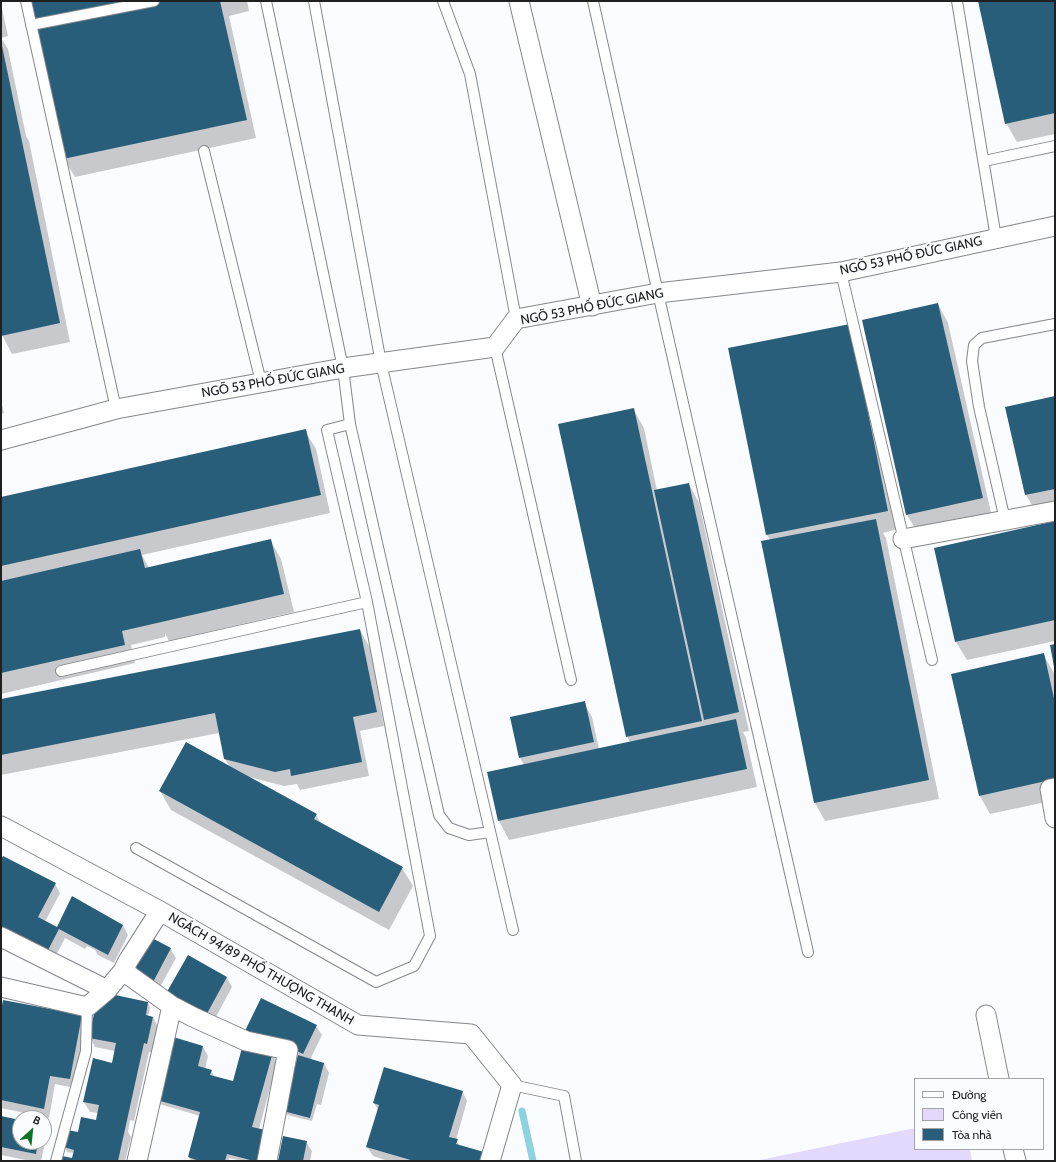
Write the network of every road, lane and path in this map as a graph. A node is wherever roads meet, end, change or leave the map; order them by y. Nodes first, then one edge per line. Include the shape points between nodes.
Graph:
1 (26, 1) edge
2 (154, 1) edge
3 (266, 1) edge
4 (314, 1) edge
5 (442, 1) edge
6 (519, 1) edge
7 (594, 1) edge
8 (957, 1) edge
9 (31, 25) junction
10 (1055, 146) edge
11 (204, 151) dead end
12 (984, 161) junction
13 (1055, 226) edge
14 (996, 238) junction
15 (841, 272) junction
16 (658, 294) junction
17 (592, 306) junction
18 (516, 319) junction
19 (1055, 324) edge
20 (495, 347) junction
21 (381, 363) junction
22 (343, 368) junction
23 (262, 382) junction
24 (116, 409) junction
25 (350, 424) junction
26 (1, 440) edge
27 (1055, 511) edge
28 (1005, 520) junction
29 (903, 539) junction
30 (367, 602) junction
31 (932, 660) dead end
32 (61, 672) dead end
33 (572, 680) dead end
34 (1055, 788) edge
35 (1055, 818) edge
36 (1, 826) edge
37 (490, 832) junction
38 (136, 848) dead end
39 (160, 911) junction
40 (512, 930) dead end
41 (1, 937) edge
42 (808, 952) dead end
43 (123, 971) junction
44 (1, 987) edge
45 (106, 990) junction
46 (172, 1006) junction
47 (87, 1007) junction
48 (986, 1015) dead end
49 (999, 1078) edge
50 (512, 1085) junction
51 (1013, 1150) edge
52 (56, 1161) edge
53 (137, 1161) edge
54 (267, 1161) edge
55 (490, 1161) edge
56 (576, 1161) edge
57 (1016, 1161) edge

1 - 9 lane
2 - 9 lane
3 - 22 lane
4 - 21 lane
5 - 18 lane via 470,74
6 - 17 street
7 - 16 lane
8 - 12 lane
9 - 24 lane
10 - 12 lane
11 - 23 lane
12 - 14 lane
13 - 14 street, NGÕ 53 PHỐ ĐỨC GIANG
14 - 15 street, NGÕ 53 PHỐ ĐỨC GIANG
15 - 16 street, NGÕ 53 PHỐ ĐỨC GIANG
15 - 29 lane
16 - 17 street, NGÕ 53 PHỐ ĐỨC GIANG
16 - 42 lane
17 - 18 street, NGÕ 53 PHỐ ĐỨC GIANG
18 - 20 street, NGÕ 53 PHỐ ĐỨC GIANG
19 - 28 lane via 982,338 974,345 972,361 979,407
20 - 21 street, NGÕ 53 PHỐ ĐỨC GIANG
20 - 33 lane
21 - 22 street, NGÕ 53 PHỐ ĐỨC GIANG
21 - 37 lane
22 - 23 street, NGÕ 53 PHỐ ĐỨC GIANG
22 - 25 lane
23 - 24 street, NGÕ 53 PHỐ ĐỨC GIANG
24 - 26 street, NGÕ 53 PHỐ ĐỨC GIANG
25 - 30 lane via 327,430
25 - 37 lane via 439,815 449,828 469,835
27 - 28 street
28 - 29 street
29 - 31 lane
30 - 32 lane
30 - 38 lane via 430,936 414,966 376,982
34 - 35 street via 1050,789
36 - 39 street, NGÁCH 94/89 PHỐ THƯỢNG THANH
37 - 40 lane
39 - 43 street
39 - 50 street, NGÁCH 94/89 PHỐ THƯỢNG THANH via 358,1025 471,1034
41 - 45 street
43 - 45 street
43 - 46 street
44 - 47 street
45 - 47 street
46 - 53 street
46 - 54 street via 246,1041 288,1050
47 - 52 lane via 86,1051
48 - 49 street
50 - 55 street
50 - 56 lane via 564,1096
51 - 57 street

